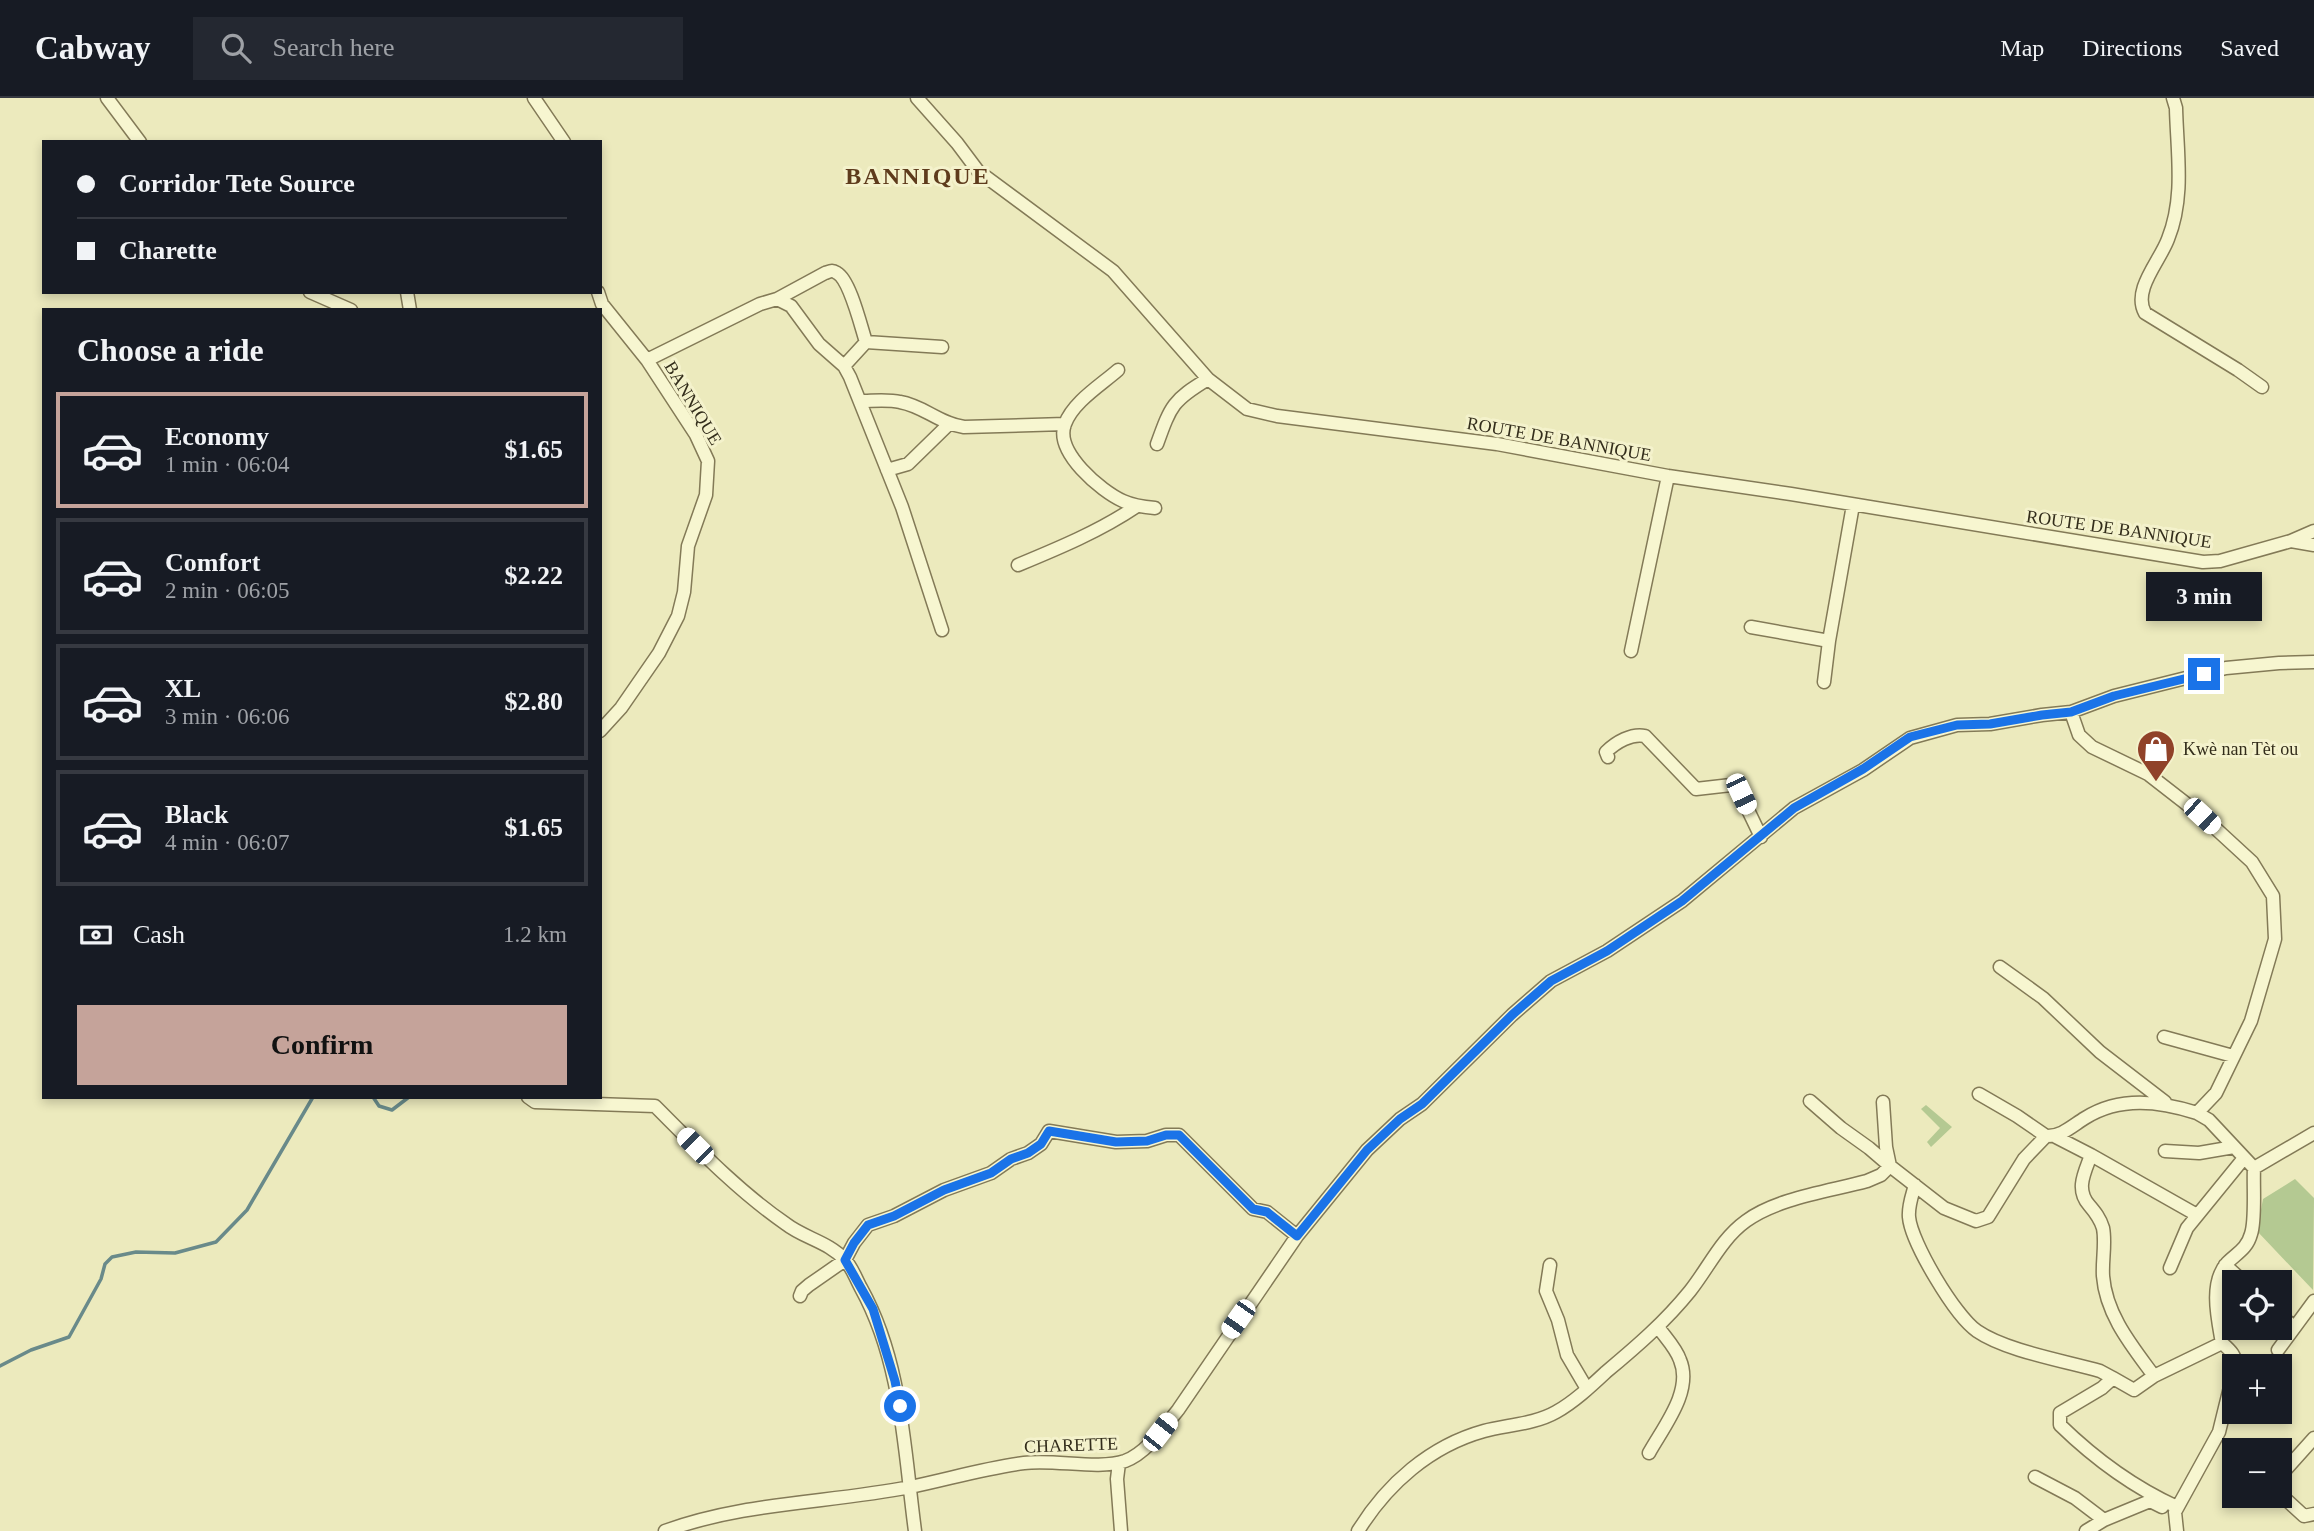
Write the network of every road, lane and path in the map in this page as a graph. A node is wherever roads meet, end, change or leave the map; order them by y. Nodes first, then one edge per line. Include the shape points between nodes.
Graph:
1 (107, 98) edge
2 (534, 98) edge
3 (917, 98) edge
4 (2173, 98) edge
5 (138, 140) edge
6 (563, 140) edge
7 (315, 294) edge
8 (599, 294) edge
9 (777, 299) junction
10 (346, 308) edge
11 (866, 342) junction
12 (942, 347) dead end
13 (647, 360) junction
14 (844, 366) junction
15 (1118, 370) dead end
16 (1208, 379) junction
17 (2262, 387) dead end
18 (860, 401) junction
19 (1065, 424) junction
20 (948, 425) junction
21 (1159, 440) dead end
22 (887, 470) junction
23 (1668, 477) junction
24 (1853, 505) junction
25 (1137, 506) junction
26 (1155, 508) dead end
27 (2314, 531) edge
28 (2291, 541) junction
29 (2313, 545) edge
30 (1018, 565) dead end
31 (1751, 627) dead end
32 (942, 630) dead end
33 (1829, 640) junction
34 (1631, 651) dead end
35 (2314, 662) edge
36 (1824, 682) dead end
37 (2071, 712) junction
38 (602, 729) edge
39 (1608, 757) dead end
40 (1761, 837) junction
41 (2000, 967) dead end
42 (2164, 1037) dead end
43 (2233, 1056) junction
44 (1979, 1094) dead end
45 (531, 1099) edge
46 (1810, 1101) dead end
47 (1883, 1102) dead end
48 (2168, 1104) junction
49 (2197, 1113) junction
50 (2314, 1133) edge
51 (2051, 1136) junction
52 (2234, 1147) junction
53 (2165, 1151) dead end
54 (2091, 1154) junction
55 (2244, 1158) junction
56 (1889, 1166) junction
57 (2254, 1168) junction
58 (1915, 1185) junction
59 (2197, 1215) junction
60 (1297, 1236) junction
61 (845, 1260) junction
62 (1550, 1265) dead end
63 (2225, 1265) junction
64 (2170, 1268) dead end
65 (2231, 1270) edge
66 (800, 1296) dead end
67 (2314, 1301) edge
68 (1658, 1327) junction
69 (2294, 1327) joint
70 (2222, 1343) junction
71 (2278, 1350) dead end
72 (2233, 1354) edge
73 (2154, 1376) junction
74 (2113, 1378) junction
75 (1587, 1389) junction
76 (2222, 1420) edge
77 (2314, 1438) edge
78 (1649, 1453) dead end
79 (1119, 1463) junction
80 (2292, 1463) edge
81 (2035, 1477) dead end
82 (909, 1487) junction
83 (2292, 1505) edge
84 (2176, 1510) junction
85 (2314, 1514) edge
86 (2104, 1520) junction
87 (665, 1531) edge
88 (915, 1531) edge
89 (1121, 1531) edge
90 (1358, 1531) edge
91 (2086, 1531) edge
92 (2177, 1531) edge

1 - 5 street
2 - 6 street
3 - 16 street, ROUTE DE BANNIQUE via 978,171 1113,271
4 - 17 street via 2179,196 2168,240 2140,295 2141,306 2145,313
7 - 10 street
8 - 13 street, BANNIQUE
9 - 11 street via 825,272 838,273
9 - 13 street
9 - 14 street via 791,306 819,344
11 - 12 street
11 - 14 street
13 - 38 street, BANNIQUE via 704,451 708,461 706,495 688,546 678,616 659,653
14 - 18 street
15 - 19 street via 1076,407
16 - 21 street via 1181,395
16 - 23 street, ROUTE DE BANNIQUE via 1247,409 1277,416 1497,444
18 - 20 street via 900,402
18 - 22 street
19 - 20 street
19 - 25 street via 1063,438 1080,469 1120,500
20 - 22 street via 908,464
22 - 32 street
23 - 24 street, ROUTE DE BANNIQUE
23 - 34 street
24 - 28 street, ROUTE DE BANNIQUE via 2203,562
24 - 33 street
25 - 26 street
25 - 30 street via 1077,540
27 - 28 street
28 - 29 street, ROUTE DE BANNIQUE
31 - 33 street
33 - 36 street
35 - 37 street, CHARETTE via 2226,668 2114,696
37 - 40 street, CHARETTE via 1957,725 1910,737 1794,808
37 - 43 street via 2079,735 2092,747 2148,774 2202,816 2252,862 2273,896 2275,939 2251,1021
39 - 40 street via 1610,748 1629,737 1645,736 1696,789 1737,787
40 - 60 street, CHARETTE via 1646,926 1541,989 1422,1104 1367,1150
41 - 48 street
42 - 43 street
43 - 49 street via 2216,1093
44 - 51 street
45 - 61 street via 655,1106 714,1165 787,1226 825,1244
46 - 56 street
47 - 56 street
48 - 49 street
48 - 51 street via 2146,1101 2106,1106
49 - 52 street
50 - 57 street
51 - 54 street
51 - 58 street via 2024,1158 1988,1217 1976,1221 1944,1208
52 - 53 street via 2199,1153
52 - 55 street
54 - 59 street
54 - 73 street via 2081,1194 2101,1220 2104,1232 2105,1295 2119,1326
55 - 57 street
55 - 59 street
56 - 58 street
56 - 68 street via 1867,1181 1775,1206 1748,1219 1728,1236 1692,1289
57 - 63 street via 2252,1233 2243,1250
58 - 74 street via 1909,1208 1912,1234 1951,1303 1976,1331
59 - 64 street
60 - 61 street via 1267,1212 1253,1209 1179,1135 1116,1142 1049,1131 1041,1144 991,1173 868,1225
60 - 79 street, CHARETTE via 1160,1432
61 - 66 street
61 - 82 street via 873,1309 895,1381
62 - 75 street via 1546,1291 1567,1354
63 - 65 street
63 - 70 street via 2217,1294
67 - 69 street
68 - 75 street
68 - 78 street via 1680,1357 1685,1374 1680,1397
69 - 71 street
70 - 72 street
70 - 73 street
73 - 74 street via 2134,1390
74 - 84 street via 2060,1413 2060,1425 2083,1448
75 - 90 street via 1555,1413 1443,1446 1413,1465
76 - 84 street
77 - 80 street
79 - 82 street, CHARETTE via 1042,1461 992,1467
79 - 89 street
81 - 86 street
82 - 87 street, CHARETTE via 802,1500
82 - 88 street
83 - 85 street via 2304,1516
84 - 86 street via 2150,1501
84 - 92 street
86 - 91 street

